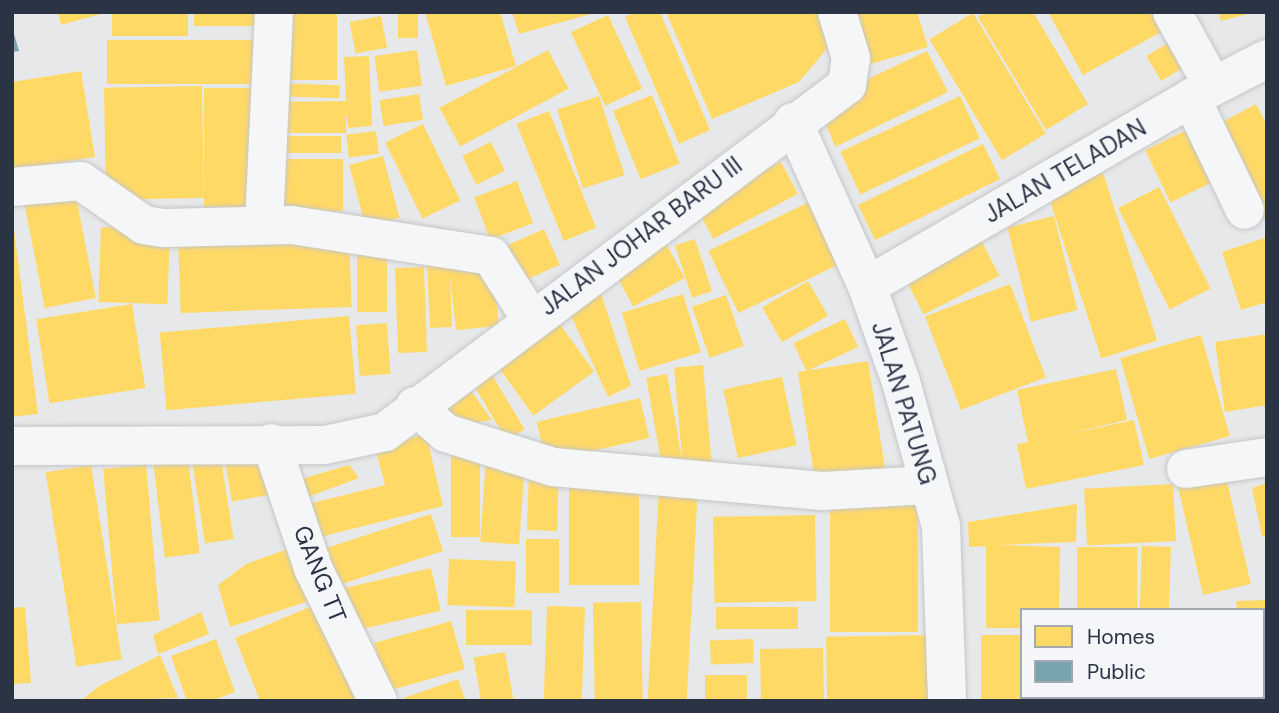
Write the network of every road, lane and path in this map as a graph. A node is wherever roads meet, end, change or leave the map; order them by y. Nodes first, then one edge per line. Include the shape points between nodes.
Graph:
1 (274, 12) edge
2 (837, 12) edge
3 (1172, 12) edge
4 (1267, 59) edge
5 (1202, 92) junction
6 (793, 122) junction
7 (12, 187) edge
8 (1245, 210) dead end
9 (264, 224) junction
10 (867, 286) junction
11 (531, 319) junction
12 (415, 405) junction
13 (271, 443) junction
14 (12, 446) edge
15 (1267, 457) edge
16 (1186, 469) dead end
17 (929, 485) junction
18 (378, 701) edge
19 (947, 701) edge

1 - 9 street
2 - 6 street, JALAN JOHAR BARU III via 851,58 847,85
3 - 5 street
4 - 5 street, JALAN TELADAN
5 - 8 street
5 - 10 street, JALAN TELADAN
6 - 10 street, JALAN PATUNG
6 - 11 street, JALAN JOHAR BARU III
7 - 9 street via 82,181 94,186 110,204 154,227
9 - 11 street via 347,232 491,256
10 - 17 street, JALAN PATUNG via 901,382
11 - 12 street, JALAN JOHAR BARU III
12 - 13 street, JALAN JOHAR BARU III via 385,432 365,438 325,445
12 - 17 street via 446,433 553,467 822,491
13 - 14 street, JALAN JOHAR BARU III
13 - 18 street, GANG TT via 313,568
15 - 16 street
17 - 19 street, JALAN PATUNG via 941,526

